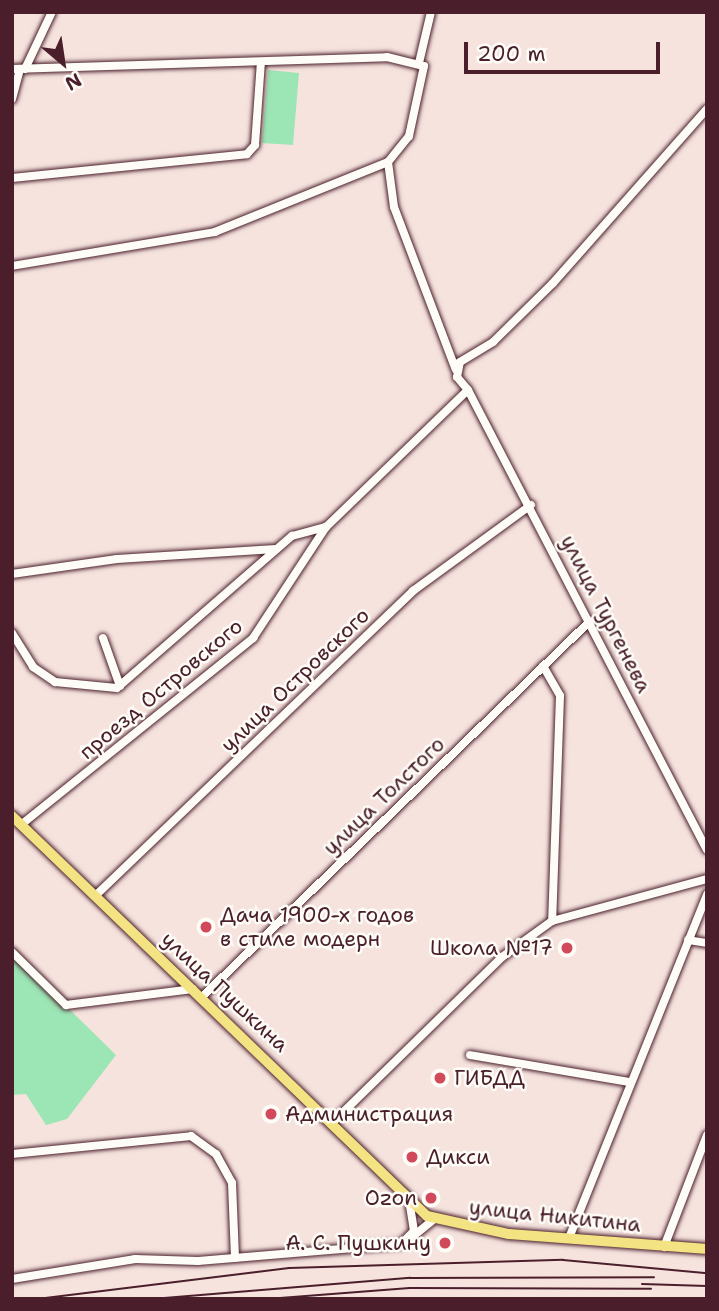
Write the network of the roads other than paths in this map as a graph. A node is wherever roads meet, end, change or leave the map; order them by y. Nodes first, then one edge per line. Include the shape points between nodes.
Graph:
1 (52, 12) edge
2 (431, 12) edge
3 (261, 62) junction
4 (421, 64) junction
5 (19, 69) edge
6 (12, 99) edge
7 (707, 109) edge
8 (388, 162) junction
9 (12, 178) edge
10 (12, 266) edge
11 (456, 370) junction
12 (470, 392) junction
13 (531, 505) junction
14 (326, 527) junction
15 (275, 549) junction
16 (12, 574) edge
17 (590, 621) junction
18 (12, 633) edge
19 (103, 638) dead end
20 (543, 666) junction
21 (120, 686) junction
22 (12, 816) edge
23 (22, 824) junction
24 (707, 850) edge
25 (707, 879) edge
26 (707, 894) edge
27 (95, 896) junction
28 (552, 921) junction
29 (688, 940) junction
30 (707, 943) edge
31 (12, 952) edge
32 (198, 993) junction
33 (470, 1055) dead end
34 (630, 1082) junction
35 (333, 1122) junction
36 (707, 1135) edge
37 (12, 1154) edge
38 (409, 1197) junction
39 (433, 1219) junction
40 (569, 1238) junction
41 (410, 1239) junction
42 (664, 1247) junction
43 (707, 1249) edge
44 (235, 1258) junction
45 (12, 1279) edge

1 - 5 street
2 - 4 street
3 - 4 street via 387,57
3 - 5 street
3 - 9 street via 255,145 247,154
4 - 8 street via 409,136
5 - 6 street
7 - 11 street via 552,283
8 - 10 street via 215,232
8 - 11 street, улица Тургенева via 394,207
11 - 12 street, улица Тургенева
12 - 13 street, улица Тургенева
12 - 14 street, проезд Островского
13 - 17 street, улица Тургенева
13 - 27 street, улица Островского via 413,590
14 - 15 street via 292,536
14 - 23 street, проезд Островского via 253,638
15 - 16 street via 117,559
15 - 21 street
17 - 20 street, улица Толстого
17 - 24 street, улица Тургенева
18 - 21 street via 33,667 55,682 90,690
19 - 21 street
20 - 28 street via 560,695
20 - 32 street, улица Толстого
22 - 23 main road, улица Пушкина
23 - 27 main road, улица Пушкина
25 - 28 street
26 - 29 street
27 - 32 main road, улица Пушкина
28 - 35 street via 502,957
29 - 30 street
29 - 34 street
31 - 32 street via 66,1005
32 - 35 main road, улица Пушкина
33 - 34 street
34 - 40 street
35 - 38 main road, улица Пушкина
36 - 42 street
37 - 44 street via 191,1136 216,1154 232,1184
38 - 39 main road
38 - 41 street
39 - 40 main road, улица Никитина
39 - 41 street
40 - 42 main road, улица Никитина
41 - 44 street
42 - 43 main road, улица Никитина
44 - 45 street via 135,1259

